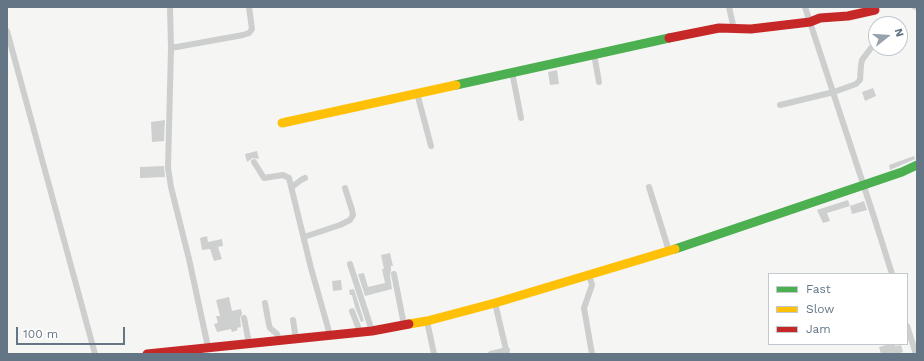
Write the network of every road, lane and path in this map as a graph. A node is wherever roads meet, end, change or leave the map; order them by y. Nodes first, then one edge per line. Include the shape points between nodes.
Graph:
1 (170, 7) edge
2 (250, 7) edge
3 (729, 7) edge
4 (805, 7) edge
5 (875, 10) dead end
6 (810, 22) junction
7 (734, 29) junction
8 (7, 31) edge
9 (171, 48) junction
10 (868, 53) edge
11 (594, 54) junction
12 (512, 72) junction
13 (599, 82) dead end
14 (834, 92) junction
15 (417, 93) junction
16 (780, 105) dead end
17 (521, 118) dead end
18 (282, 123) dead end
19 (431, 146) dead end
20 (254, 162) dead end
21 (917, 165) edge
22 (305, 178) dead end
23 (864, 184) junction
24 (649, 187) dead end
25 (292, 188) junction
26 (345, 188) dead end
27 (304, 237) junction
28 (669, 251) junction
29 (350, 264) dead end
30 (892, 273) edge
31 (394, 274) dead end
32 (589, 274) junction
33 (265, 303) dead end
34 (494, 303) junction
35 (352, 311) dead end
36 (244, 318) dead end
37 (293, 320) dead end
38 (427, 321) junction
39 (404, 325) junction
40 (908, 329) edge
41 (372, 331) junction
42 (360, 332) junction
43 (330, 336) junction
44 (296, 339) junction
45 (279, 340) junction
46 (250, 344) junction
47 (208, 347) junction
48 (507, 352) edge
49 (95, 354) edge
50 (147, 354) edge
51 (434, 354) edge
52 (490, 354) edge
53 (592, 354) edge
54 (916, 354) edge

1 - 9 street
2 - 9 street via 252,29 249,33
3 - 7 street
4 - 6 street
5 - 6 street via 848,16 820,18
6 - 7 street
6 - 14 street
7 - 11 street via 719,28
8 - 49 street
9 - 47 street via 168,168
10 - 14 street via 860,65 860,80
11 - 12 street
11 - 13 street
12 - 15 street
12 - 17 street
14 - 16 street
14 - 23 street
15 - 18 street
15 - 19 street
20 - 25 street via 264,178 286,175
21 - 23 street
22 - 25 street
23 - 28 street
23 - 30 street
24 - 28 street
25 - 27 street
26 - 27 street via 353,215 350,220 340,226
27 - 43 street
28 - 32 street
29 - 41 street
31 - 39 street
32 - 34 street
32 - 53 street via 592,285 584,308
33 - 45 street via 268,325
34 - 38 street
34 - 48 street
35 - 42 street
36 - 46 street
37 - 44 street
38 - 39 street
38 - 51 street
39 - 41 street
40 - 54 street
41 - 42 street
42 - 43 street
43 - 44 street
44 - 45 street
45 - 46 street
46 - 47 street
47 - 50 street
48 - 52 street

